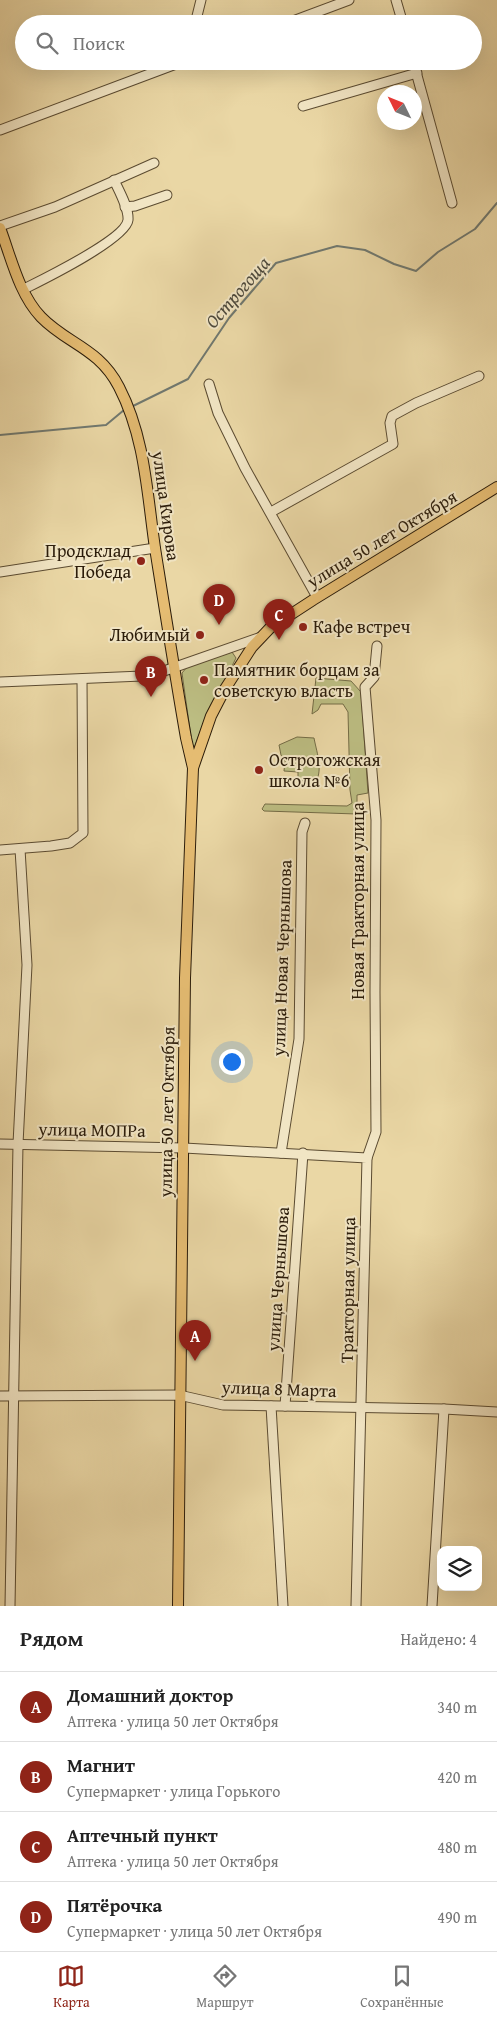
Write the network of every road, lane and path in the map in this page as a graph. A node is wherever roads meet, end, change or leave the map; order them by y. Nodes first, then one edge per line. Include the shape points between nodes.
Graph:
1 (201, 0) edge
2 (349, 0) edge
3 (396, 0) edge
4 (197, 15) edge
5 (309, 15) edge
6 (400, 15) edge
7 (160, 70) edge
8 (416, 70) edge
9 (417, 73) junction
10 (303, 106) dead end
11 (0, 130) edge
12 (154, 163) dead end
13 (114, 180) junction
14 (167, 195) dead end
15 (452, 204) dead end
16 (125, 207) junction
17 (0, 227) edge
18 (24, 289) junction
19 (479, 376) dead end
20 (209, 384) dead end
21 (497, 487) edge
22 (271, 512) junction
23 (155, 548) junction
24 (0, 572) edge
25 (317, 597) junction
26 (261, 637) junction
27 (377, 646) dead end
28 (174, 667) junction
29 (82, 679) junction
30 (0, 682) edge
31 (193, 768) junction
32 (305, 823) dead end
33 (20, 849) junction
34 (0, 850) edge
35 (0, 1144) edge
36 (18, 1144) junction
37 (184, 1148) junction
38 (281, 1153) junction
39 (303, 1153) junction
40 (367, 1158) junction
41 (14, 1395) junction
42 (179, 1395) junction
43 (0, 1396) edge
44 (271, 1406) junction
45 (285, 1406) junction
46 (362, 1408) junction
47 (444, 1409) junction
48 (497, 1412) edge
49 (10, 1606) edge
50 (178, 1606) edge
51 (283, 1606) edge
52 (356, 1606) edge
53 (432, 1606) edge

1 - 4 street
2 - 5 street
3 - 6 street
7 - 11 street
8 - 9 street
9 - 10 street
9 - 15 street
12 - 13 street
13 - 16 street
13 - 17 street
14 - 16 street
16 - 18 street via 128,220 110,240
17 - 18 main road, улица Кирова
18 - 23 main road, улица Кирова via 34,308 48,323 101,362 123,395 140,443
19 - 22 street via 392,416 393,444
20 - 22 street via 218,413
21 - 25 main road, улица 50 лет Октября
22 - 25 street
23 - 24 street
23 - 28 main road, улица Кирова
25 - 26 main road, улица 50 лет Октября via 277,622
26 - 28 street, улица 50 лет Октября
26 - 31 main road, улица 50 лет Октября via 240,663 222,696
27 - 40 street, Новая Тракторная улица via 374,677 365,688 376,820 376,1132
28 - 29 street, улица 50 лет Октября via 142,676
28 - 31 main road, улица Кирова
29 - 30 street, улица 50 лет Октября
29 - 33 street via 83,833 70,843
31 - 37 main road, улица 50 лет Октября via 185,978
32 - 38 street, улица Новая Чернышова via 302,832 299,1038
33 - 34 street
33 - 36 street via 27,965
35 - 36 street, улица МОПРа
36 - 37 street, улица МОПРа
36 - 41 street
37 - 38 street
37 - 42 main road, улица 50 лет Октября
38 - 39 street
39 - 40 street
39 - 45 street, улица Чернышова
40 - 46 street, Тракторная улица
41 - 42 street, улица 8 Марта
41 - 43 street, улица 8 Марта
41 - 49 street
42 - 44 street, улица 8 Марта via 223,1405
42 - 50 main road, улица 50 лет Октября
44 - 45 street, улица 8 Марта
44 - 51 street
45 - 46 street, улица 8 Марта
46 - 47 street, улица 8 Марта
46 - 52 street, Тракторная улица
47 - 48 street, улица 8 Марта
47 - 53 street

